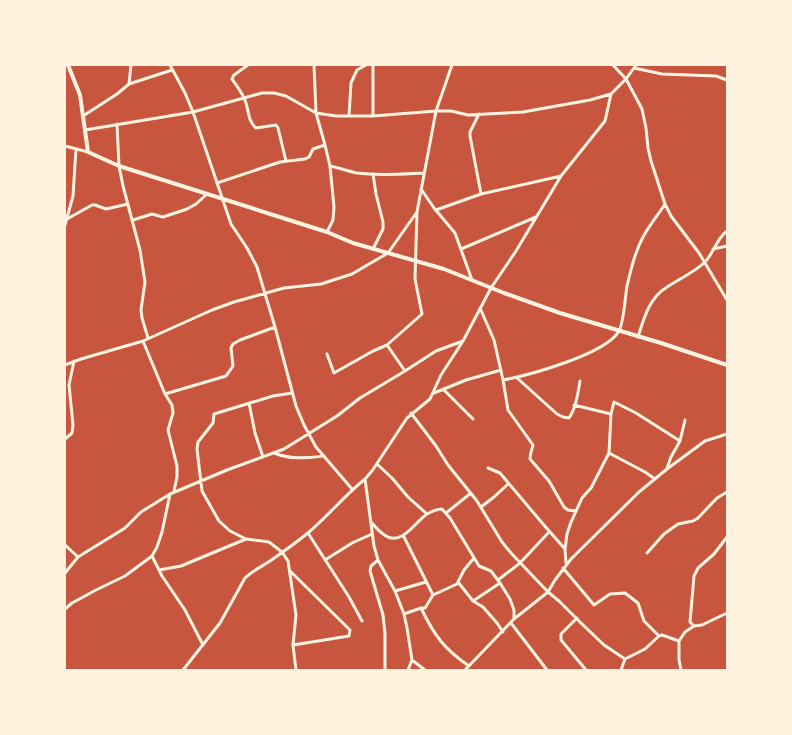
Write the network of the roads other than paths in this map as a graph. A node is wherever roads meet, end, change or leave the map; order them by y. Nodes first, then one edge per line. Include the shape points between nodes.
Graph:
1 (68, 65) edge
2 (131, 65) edge
3 (170, 65) edge
4 (248, 65) edge
5 (314, 65) edge
6 (366, 65) edge
7 (373, 65) edge
8 (452, 65) edge
9 (613, 65) edge
10 (636, 65) edge
11 (634, 68) junction
12 (172, 70) junction
13 (626, 79) junction
14 (727, 80) edge
15 (129, 84) junction
16 (610, 94) junction
17 (244, 98) junction
18 (436, 111) junction
19 (193, 112) junction
20 (316, 112) junction
21 (479, 114) junction
22 (83, 116) junction
23 (349, 116) junction
24 (373, 116) junction
25 (117, 124) junction
26 (85, 130) junction
27 (325, 145) junction
28 (65, 146) edge
29 (76, 149) junction
30 (88, 152) junction
31 (286, 161) junction
32 (119, 166) junction
33 (330, 166) junction
34 (424, 173) junction
35 (372, 174) junction
36 (561, 176) junction
37 (217, 183) junction
38 (421, 189) junction
39 (207, 194) junction
40 (481, 194) junction
41 (222, 200) junction
42 (128, 204) junction
43 (665, 204) junction
44 (436, 210) junction
45 (417, 212) junction
46 (536, 217) junction
47 (67, 219) junction
48 (132, 220) junction
49 (65, 225) edge
50 (727, 231) edge
51 (327, 232) junction
52 (727, 246) edge
53 (373, 249) junction
54 (461, 249) junction
55 (713, 249) junction
56 (388, 253) junction
57 (415, 261) junction
58 (705, 263) junction
59 (472, 280) junction
60 (491, 288) junction
61 (265, 294) junction
62 (727, 300) edge
63 (480, 308) junction
64 (275, 327) junction
65 (619, 331) junction
66 (638, 336) junction
67 (148, 338) junction
68 (143, 341) junction
69 (463, 341) junction
70 (387, 345) junction
71 (327, 354) dead end
72 (74, 361) junction
73 (65, 365) edge
74 (727, 365) edge
75 (501, 370) junction
76 (405, 372) junction
77 (516, 377) junction
78 (503, 380) junction
79 (580, 381) dead end
80 (443, 389) junction
81 (292, 393) junction
82 (434, 393) junction
83 (165, 394) junction
84 (249, 403) junction
85 (574, 405) junction
86 (411, 414) junction
87 (611, 414) junction
88 (472, 419) dead end
89 (685, 420) dead end
90 (308, 433) junction
91 (727, 434) edge
92 (65, 439) edge
93 (680, 441) junction
94 (274, 453) junction
95 (608, 453) junction
96 (324, 456) junction
97 (263, 457) junction
98 (377, 464) junction
99 (488, 468) dead end
100 (667, 469) junction
101 (365, 479) junction
102 (655, 479) junction
103 (201, 480) junction
104 (508, 484) junction
105 (352, 489) junction
106 (174, 492) junction
107 (727, 492) edge
108 (471, 493) junction
109 (170, 494) junction
110 (481, 507) junction
111 (576, 511) junction
112 (446, 513) junction
113 (427, 514) junction
114 (372, 524) junction
115 (550, 532) junction
116 (308, 533) junction
117 (372, 534) junction
118 (403, 535) junction
119 (727, 537) edge
120 (246, 539) junction
121 (65, 545) edge
122 (565, 549) junction
123 (282, 552) junction
124 (647, 553) dead end
125 (152, 556) junction
126 (78, 557) junction
127 (474, 558) junction
128 (325, 560) junction
129 (378, 560) junction
130 (520, 563) junction
131 (564, 566) junction
132 (159, 570) junction
133 (290, 571) junction
134 (65, 573) edge
135 (499, 581) junction
136 (426, 582) junction
137 (458, 582) junction
138 (395, 591) junction
139 (548, 592) junction
140 (433, 596) junction
141 (473, 601) junction
142 (421, 608) junction
143 (65, 610) edge
144 (727, 613) edge
145 (404, 614) junction
146 (577, 618) junction
147 (514, 619) junction
148 (362, 621) dead end
149 (511, 623) junction
150 (694, 626) junction
151 (503, 632) junction
152 (659, 636) junction
153 (679, 641) junction
154 (203, 645) junction
155 (293, 645) junction
156 (625, 659) junction
157 (412, 660) junction
158 (469, 666) junction
159 (183, 670) edge
160 (296, 670) edge
161 (385, 670) edge
162 (408, 670) edge
163 (425, 670) edge
164 (465, 670) edge
165 (547, 670) edge
166 (586, 670) edge
167 (621, 670) edge
168 (682, 670) edge

1 - 22 street via 80,95
2 - 15 street
3 - 12 street
4 - 17 street via 232,79
5 - 20 street
6 - 23 street via 357,70 351,83
7 - 24 street
8 - 18 street
9 - 13 street
10 - 11 street
11 - 13 street
11 - 14 street via 662,74 716,76
12 - 15 street
12 - 19 street via 186,93
13 - 16 street
13 - 43 street via 645,118 649,154
15 - 22 street
16 - 21 street via 523,112
16 - 36 street via 605,121
17 - 19 street
17 - 20 street via 274,93 286,96
17 - 31 street via 251,122 256,128 276,125 278,128
18 - 21 street
18 - 24 street
18 - 34 street
19 - 25 street
19 - 37 street
20 - 23 street
20 - 27 street
21 - 40 street via 470,136
22 - 26 street
23 - 24 street
25 - 26 street
25 - 32 street
26 - 30 street
27 - 31 street via 313,149 309,158
27 - 33 street
28 - 29 street
29 - 30 street
29 - 47 street via 72,196
30 - 32 street
31 - 37 street
32 - 39 street
32 - 42 street
33 - 35 street
33 - 51 street via 334,207 333,220
34 - 35 street
34 - 38 street
35 - 53 street via 383,222 383,229
36 - 40 street
36 - 46 street
37 - 41 street
38 - 44 street
38 - 45 street
39 - 41 street
39 - 48 street via 186,209 162,217 152,214
40 - 44 street
41 - 51 street
41 - 61 street via 231,224 252,256
42 - 47 street via 106,209 95,204
42 - 48 street
43 - 58 street
43 - 65 street via 644,235 636,253
44 - 54 street via 451,227
45 - 56 street
45 - 57 street
46 - 54 street
46 - 60 street
47 - 49 street
48 - 67 street via 145,282 141,310
50 - 55 street
51 - 53 street
52 - 55 street
53 - 56 street
54 - 59 street
55 - 58 street
56 - 57 street
56 - 61 street via 352,274 321,284 284,288
57 - 59 street
57 - 70 street via 416,289 422,314
58 - 62 street
58 - 66 street via 658,294 647,309
59 - 60 street
60 - 63 street
60 - 65 street
61 - 64 street
61 - 67 street via 212,310
63 - 69 street
63 - 75 street via 492,334
64 - 81 street
64 - 83 street via 233,344 233,366 225,377
65 - 66 street
65 - 77 street via 607,344 590,354
66 - 74 street
67 - 68 street
68 - 72 street
68 - 83 street
69 - 76 street via 436,351
69 - 82 street via 441,375
70 - 71 street via 334,373
70 - 76 street
72 - 73 street
72 - 92 street via 69,385 73,425 72,433
75 - 78 street
75 - 80 street
76 - 90 street
77 - 78 street
77 - 85 street via 563,417 569,418
78 - 111 street via 508,410 533,445 530,459 549,482 564,507
79 - 85 street
80 - 82 street
80 - 88 street
81 - 84 street
81 - 90 street
82 - 86 street via 428,402
83 - 106 street via 173,413 168,430 177,466
84 - 97 street
84 - 103 street via 214,414 213,423 198,442
85 - 87 street
86 - 98 street
86 - 108 street
87 - 93 street via 614,402
87 - 95 street
89 - 93 street
90 - 94 street
90 - 96 street
91 - 100 street via 705,441
93 - 100 street
94 - 96 street via 296,459
94 - 97 street
95 - 102 street
95 - 111 street via 591,488 582,498
96 - 105 street
97 - 103 street
98 - 101 street
98 - 113 street
99 - 104 street via 500,473
100 - 102 street
101 - 105 street
101 - 114 street
102 - 131 street
103 - 106 street
103 - 120 street via 202,491 219,521 230,531
104 - 110 street
104 - 115 street
105 - 116 street
106 - 109 street
107 - 124 street via 717,498 698,518 678,524 664,534
108 - 110 street
108 - 112 street
109 - 125 street via 162,532
109 - 126 street via 141,512 125,528
110 - 130 street via 502,542
111 - 122 street via 567,534
112 - 113 street via 440,509
112 - 127 street
113 - 118 street
114 - 117 street
114 - 118 street via 388,537
115 - 122 street
115 - 130 street
116 - 123 street
116 - 128 street
117 - 128 street via 352,542
117 - 129 street
118 - 136 street
119 - 150 street via 714,554 698,568 694,576 690,622
120 - 123 street via 269,542
120 - 132 street via 181,566
121 - 126 street
122 - 131 street
123 - 133 street via 288,560
123 - 154 street via 245,578 220,623
125 - 132 street
125 - 143 street via 125,576 72,603
126 - 134 street
127 - 135 street via 480,567 492,571
127 - 137 street
128 - 148 street
129 - 138 street
129 - 161 street via 371,566 370,571 383,615
130 - 135 street
130 - 139 street
131 - 139 street
131 - 152 street via 594,605 610,594 625,593 631,597 638,603 644,621
132 - 154 street via 185,610
133 - 155 street via 296,616
133 - 155 street via 350,630 349,636
135 - 141 street
135 - 147 street via 510,599
136 - 138 street
136 - 140 street
137 - 140 street
137 - 141 street
138 - 145 street
139 - 146 street
139 - 147 street
140 - 142 street via 425,608
141 - 151 street via 483,607
142 - 145 street
142 - 158 street via 432,630 446,649
144 - 150 street via 702,626
145 - 157 street
146 - 156 street via 604,645
146 - 166 street via 561,634 561,640
147 - 149 street
149 - 151 street
149 - 165 street
150 - 153 street via 685,632
151 - 158 street
152 - 153 street
152 - 156 street via 645,649
153 - 168 street
154 - 159 street
155 - 160 street
156 - 167 street
157 - 162 street
157 - 163 street
158 - 164 street

